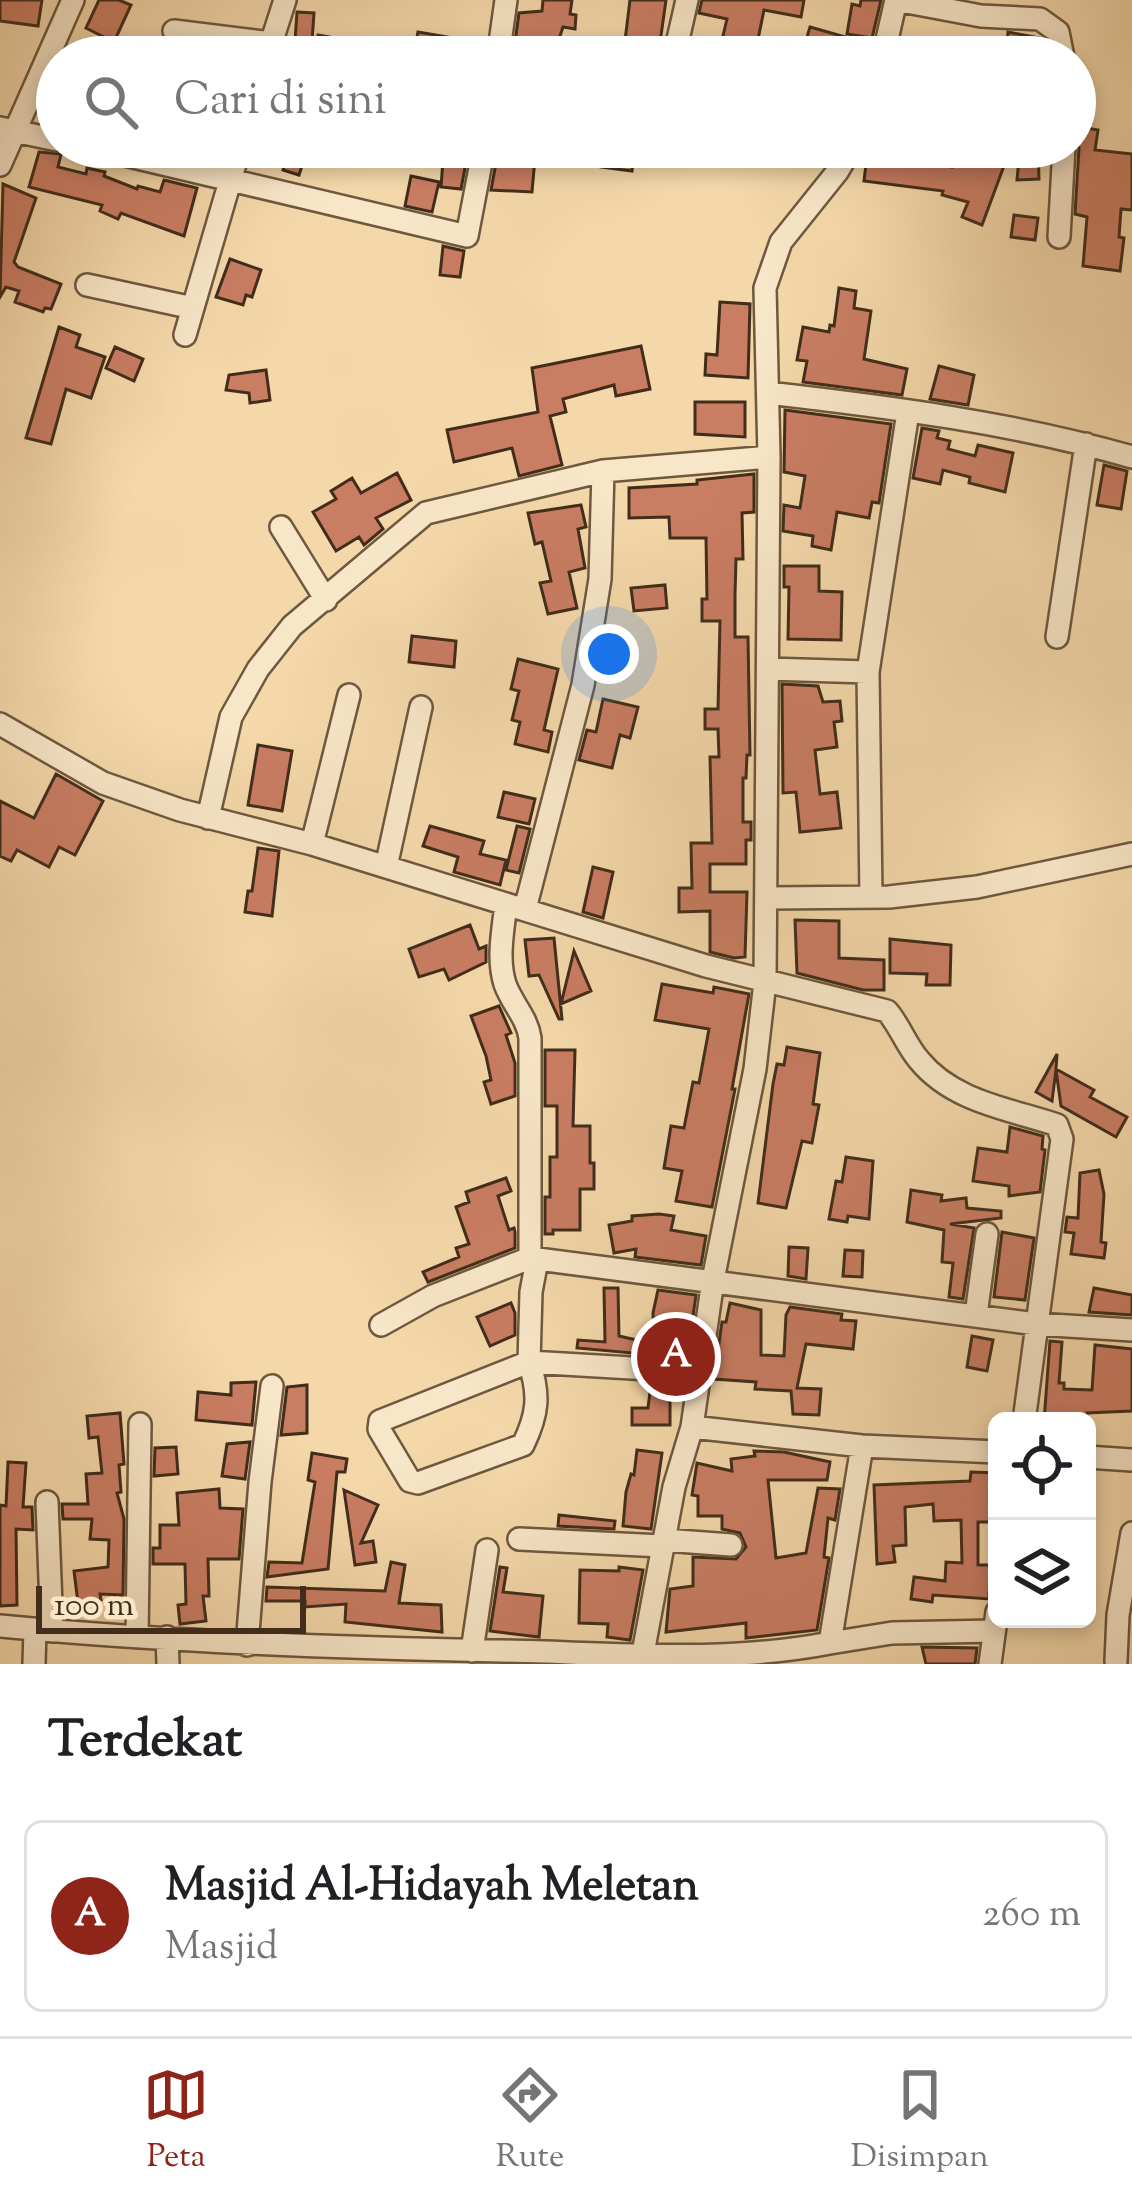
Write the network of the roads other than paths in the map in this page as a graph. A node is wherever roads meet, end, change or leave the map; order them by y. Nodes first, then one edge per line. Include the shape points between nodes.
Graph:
1 (73, 0) edge
2 (284, 0) edge
3 (506, 0) edge
4 (687, 0) edge
5 (896, 0) edge
6 (174, 31) dead end
7 (55, 36) edge
8 (199, 36) edge
9 (273, 36) edge
10 (501, 36) edge
11 (679, 36) edge
12 (888, 36) edge
13 (1059, 36) edge
14 (36, 73) edge
15 (8, 129) edge
16 (0, 165) edge
17 (189, 168) edge
18 (234, 168) edge
19 (480, 168) edge
20 (837, 168) edge
21 (1063, 168) edge
22 (231, 177) junction
23 (1059, 237) dead end
24 (87, 285) dead end
25 (193, 308) junction
26 (185, 335) dead end
27 (768, 393) junction
28 (908, 412) junction
29 (1086, 444) junction
30 (769, 457) junction
31 (1132, 457) edge
32 (603, 471) junction
33 (281, 527) dead end
34 (326, 600) junction
35 (1057, 637) dead end
36 (768, 669) junction
37 (868, 672) junction
38 (349, 695) dead end
39 (421, 706) dead end
40 (0, 724) edge
41 (208, 818) junction
42 (312, 844) junction
43 (1132, 854) edge
44 (386, 867) junction
45 (871, 897) junction
46 (767, 898) junction
47 (515, 907) junction
48 (766, 982) junction
49 (987, 1234) dead end
50 (533, 1259) junction
51 (713, 1280) junction
52 (976, 1315) junction
53 (1036, 1324) junction
54 (381, 1325) dead end
55 (1132, 1330) edge
56 (530, 1361) junction
57 (700, 1372) junction
58 (272, 1387) dead end
59 (1025, 1412) edge
60 (140, 1424) dead end
61 (692, 1427) junction
62 (862, 1446) junction
63 (988, 1452) edge
64 (1096, 1458) edge
65 (1132, 1460) edge
66 (47, 1502) dead end
67 (1132, 1533) edge
68 (519, 1539) dead end
69 (663, 1543) junction
70 (731, 1545) dead end
71 (487, 1550) dead end
72 (988, 1623) edge
73 (0, 1626) edge
74 (995, 1628) edge
75 (43, 1630) junction
76 (167, 1636) junction
77 (136, 1637) junction
78 (830, 1643) junction
79 (247, 1645) junction
80 (472, 1651) junction
81 (391, 1658) edge
82 (1119, 1660) edge
83 (641, 1661) edge
84 (34, 1664) edge
85 (168, 1664) edge
86 (990, 1664) edge

1 - 7 street
2 - 9 street
3 - 10 street
4 - 11 street
5 - 12 street
5 - 13 street via 1040,19
6 - 8 street
14 - 15 street
15 - 16 street
17 - 22 street
18 - 22 street
19 - 22 street via 468,236
20 - 27 street via 773,257 765,288
21 - 23 street
22 - 25 street
24 - 25 street
25 - 26 street
27 - 28 street
27 - 30 street
28 - 29 street
28 - 37 street
29 - 31 street
29 - 35 street
30 - 32 street
30 - 36 street
32 - 34 street via 426,513
32 - 47 street via 600,579 572,740
33 - 34 street
34 - 41 street via 284,634 231,717
36 - 37 street
36 - 46 street
37 - 45 street
38 - 42 street
39 - 44 street
40 - 41 street via 103,783
41 - 42 street
42 - 44 street
43 - 45 street via 977,887
44 - 47 street
45 - 46 street
46 - 48 street
47 - 48 street
47 - 50 street via 502,970 530,1038
48 - 51 street
48 - 53 street via 887,1011 934,1075 982,1103 1060,1128
49 - 52 street
50 - 51 street
50 - 54 street
50 - 56 street
51 - 52 street
51 - 57 street
52 - 53 street
53 - 55 street
53 - 59 street
56 - 56 street via 539,1399 523,1445 410,1481 380,1421
56 - 57 street
57 - 61 street
58 - 79 street
60 - 77 street
61 - 62 street
61 - 69 street
62 - 63 street
62 - 78 street
64 - 65 street
66 - 75 street
67 - 82 street
68 - 69 street
69 - 70 street
69 - 83 street
71 - 80 street
72 - 78 street
73 - 75 street
74 - 86 street
75 - 77 street
75 - 84 street
76 - 77 street
76 - 79 street
76 - 85 street
78 - 83 street
79 - 81 street
80 - 81 street
80 - 83 street

